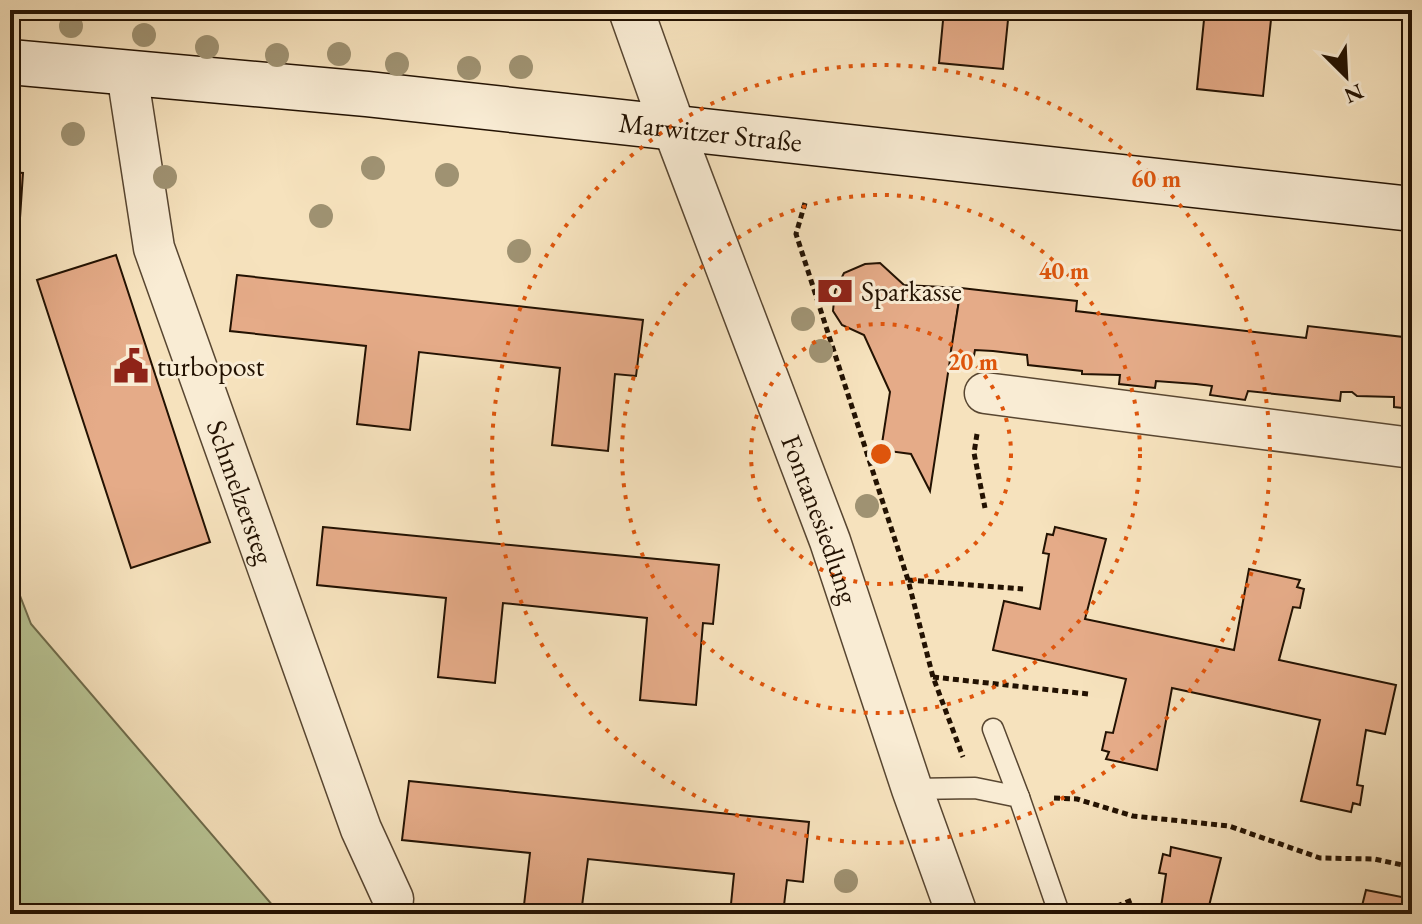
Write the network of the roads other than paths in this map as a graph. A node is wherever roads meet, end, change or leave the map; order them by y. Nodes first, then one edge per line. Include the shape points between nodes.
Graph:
1 (631, 10) edge
2 (10, 62) edge
3 (127, 73) junction
4 (673, 128) junction
5 (1412, 209) edge
6 (985, 393) road end
7 (1412, 448) edge
8 (993, 729) dead end
9 (912, 789) junction
10 (1019, 797) junction
11 (393, 899) dead end
12 (1057, 907) dead end
13 (957, 914) edge

1 - 4 main road
2 - 3 main road, Marwitzer Straße
3 - 4 main road, Marwitzer Straße
3 - 11 street, Schmelzersteg via 154,248 361,829
4 - 5 main road, Marwitzer Straße
4 - 9 street, Fontanesiedlung via 830,541
6 - 7 street
8 - 10 lane
9 - 10 lane via 975,788
9 - 13 street, Fontanesiedlung
10 - 12 lane

